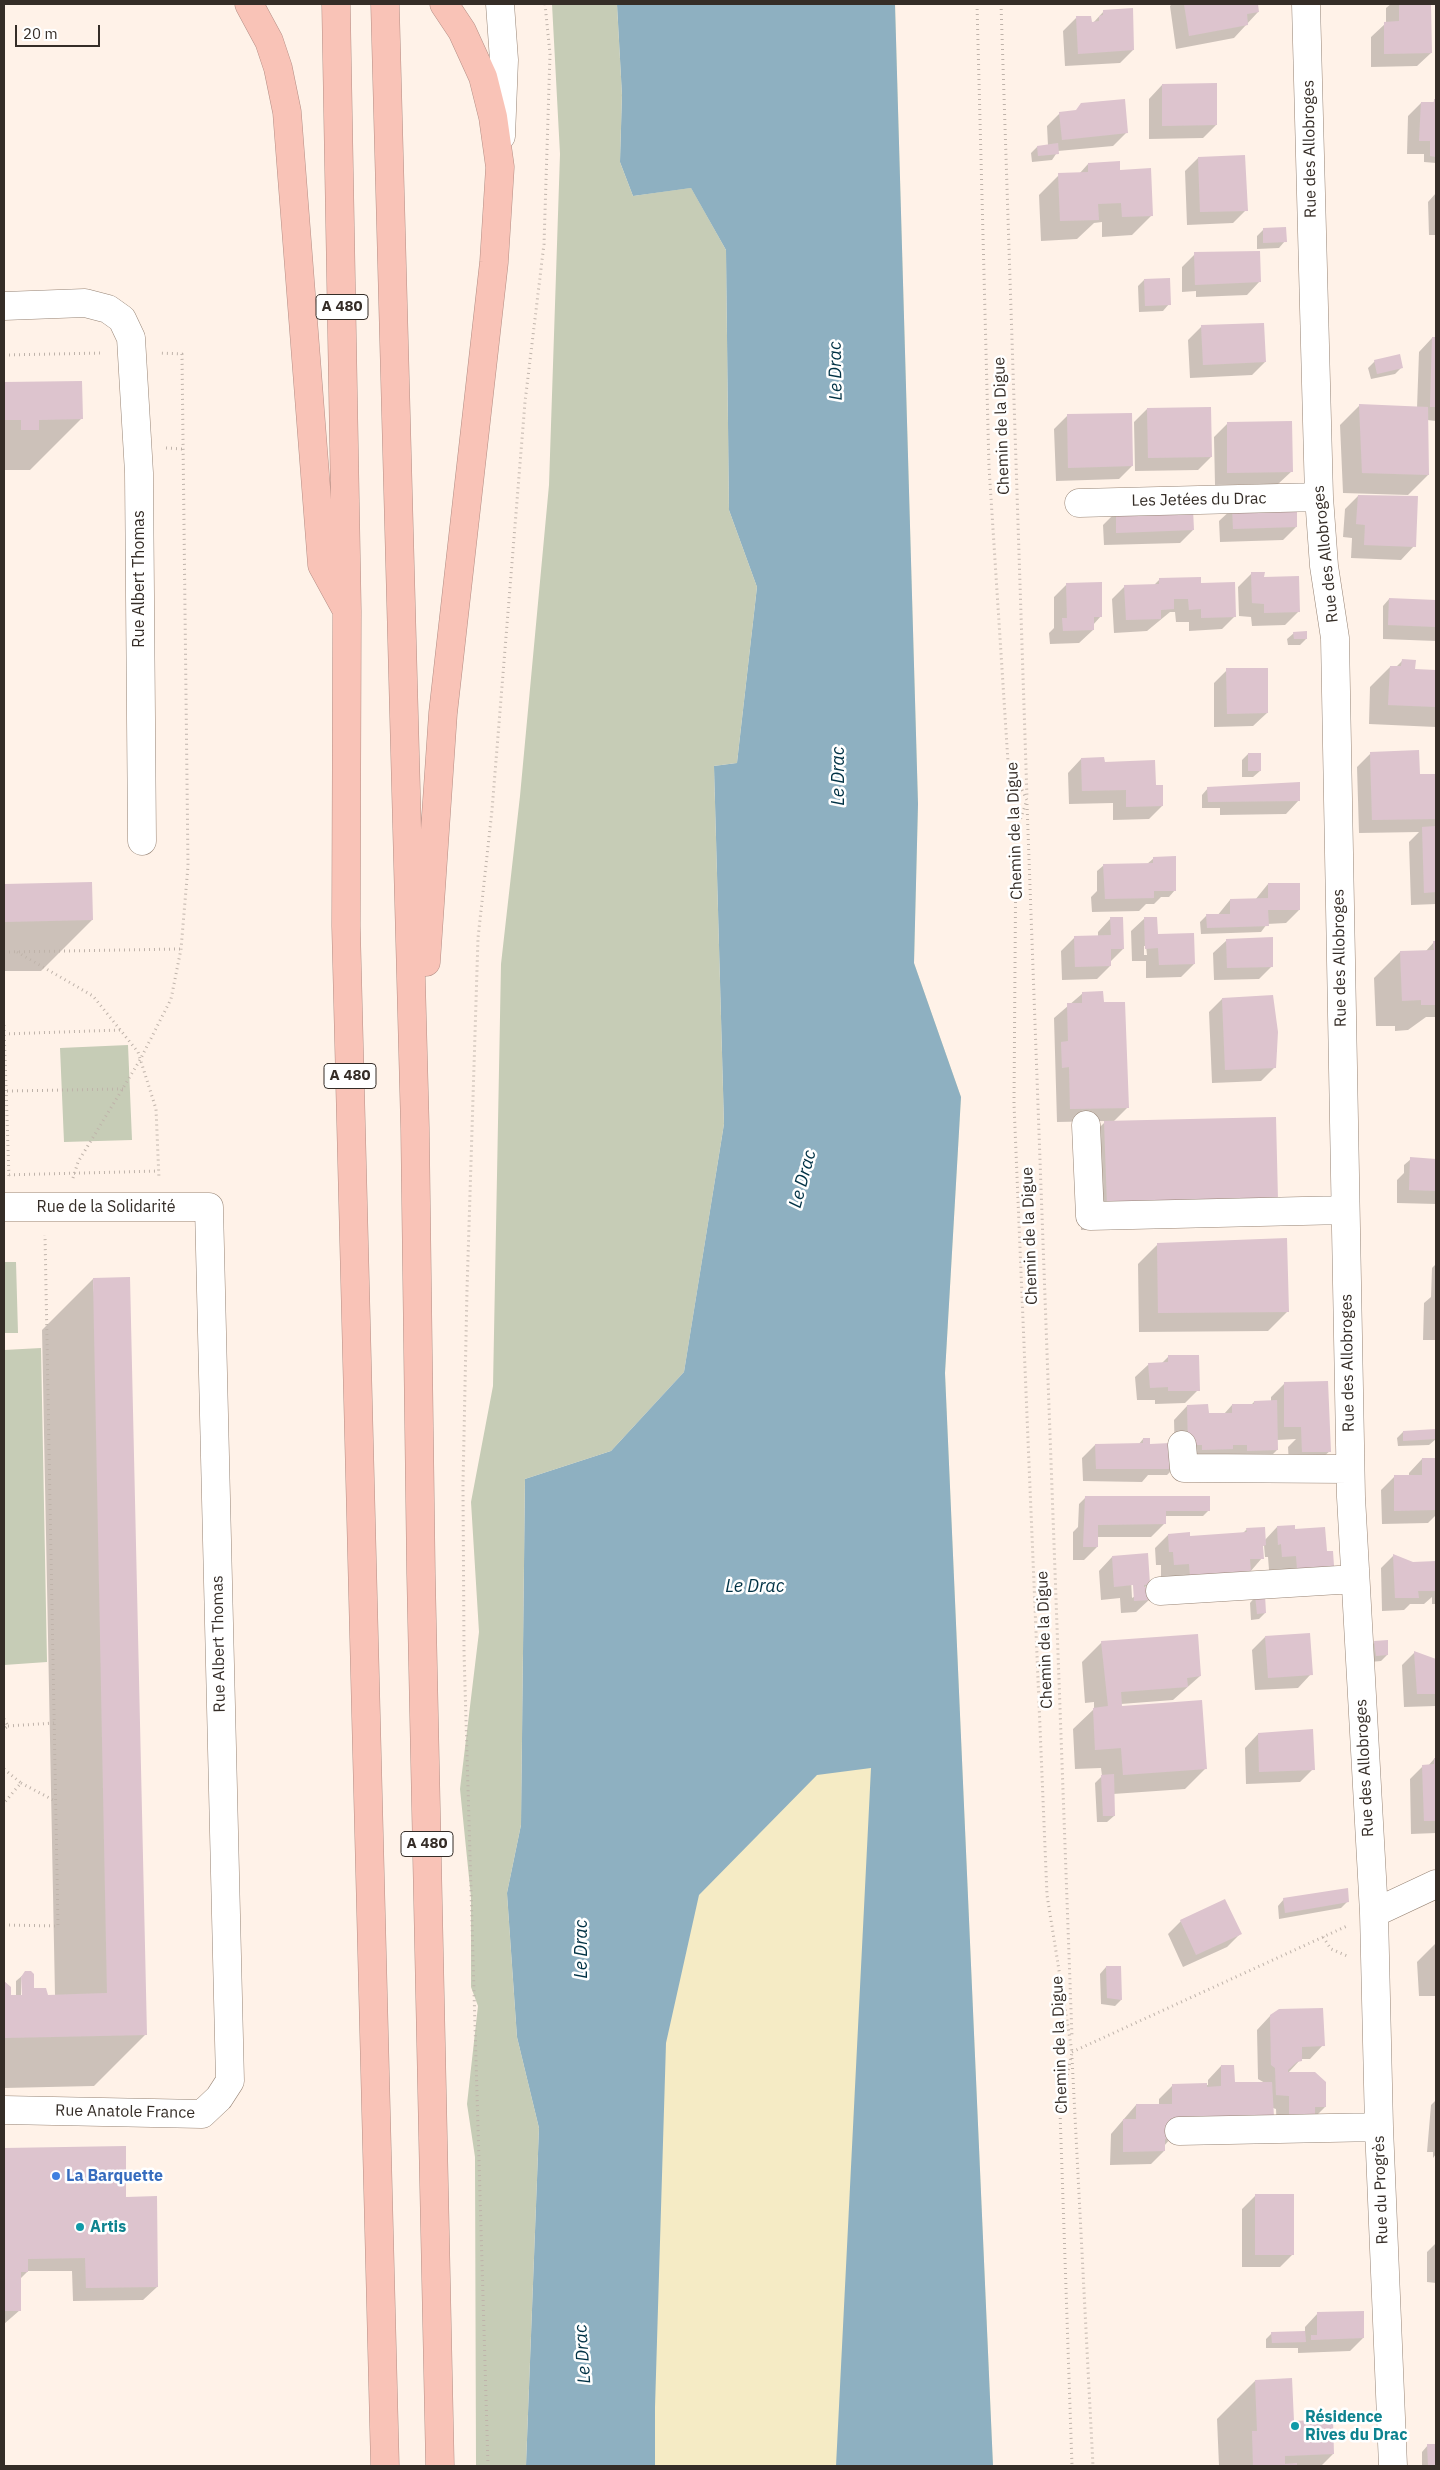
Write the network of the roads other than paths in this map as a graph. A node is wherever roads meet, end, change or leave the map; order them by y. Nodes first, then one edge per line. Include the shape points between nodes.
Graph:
1 (249, 4) edge
2 (336, 4) edge
3 (385, 4) edge
4 (444, 4) edge
5 (500, 4) edge
6 (1306, 4) edge
7 (500, 167) junction
8 (4, 306) edge
9 (1319, 497) junction
10 (1079, 503) dead end
11 (347, 611) junction
12 (142, 841) dead end
13 (1086, 1126) dead end
14 (415, 1128) junction
15 (7, 1207) edge
16 (209, 1207) joint
17 (1345, 1210) junction
18 (1182, 1445) dead end
19 (1350, 1469) junction
20 (1355, 1580) junction
21 (1160, 1591) dead end
22 (1436, 1884) edge
23 (1374, 1913) junction
24 (230, 2080) joint
25 (4, 2110) edge
26 (1379, 2127) junction
27 (1179, 2132) dead end
28 (385, 2466) edge
29 (440, 2466) edge
30 (1393, 2466) edge

1 - 11 highway via 269,41 287,112 322,565
2 - 11 highway, A 480
3 - 14 highway, A 480
4 - 7 highway via 462,31 483,77
5 - 7 street via 504,60
6 - 9 street, Rue des Allobroges
7 - 14 highway via 494,262 443,713
8 - 12 street, Rue Albert Thomas via 85,303 108,309 122,319 131,338 139,473
9 - 10 street, Les Jetées du Drac
9 - 17 street, Rue des Allobroges via 1334,638
11 - 28 highway, A 480 via 346,926
13 - 17 street via 1090,1216
14 - 29 highway, A 480
15 - 16 street, Rue de la Solidarité
16 - 24 street, Rue Albert Thomas
17 - 19 street, Rue des Allobroges
18 - 19 street via 1184,1468
19 - 20 street, Rue des Allobroges
20 - 21 street
20 - 23 street, Rue des Allobroges
22 - 23 street
23 - 26 street, Rue du Progrès
24 - 25 street, Rue Anatole France via 219,2098 202,2114
26 - 27 street
26 - 30 street, Rue du Progrès

